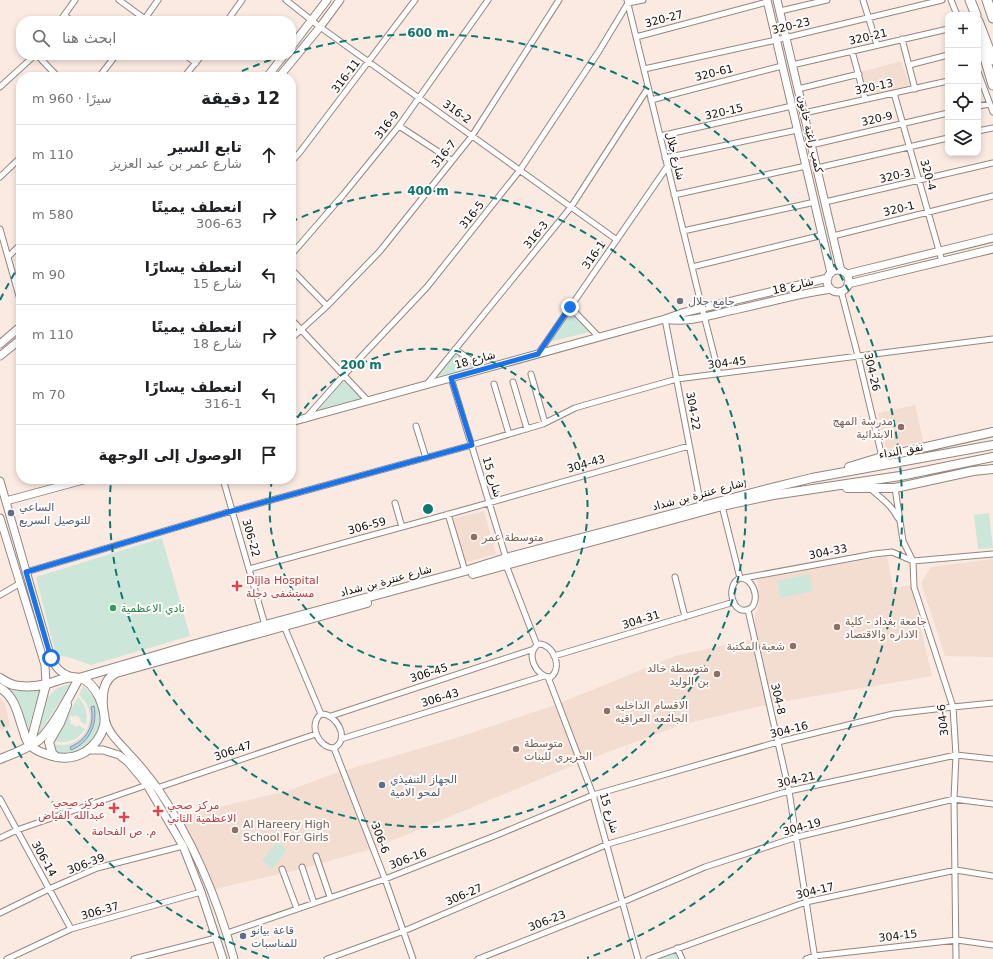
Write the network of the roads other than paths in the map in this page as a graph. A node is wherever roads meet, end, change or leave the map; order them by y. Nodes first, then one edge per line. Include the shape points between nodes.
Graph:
1 (75, 0) edge
2 (119, 0) edge
3 (158, 0) edge
4 (242, 0) edge
5 (286, 0) edge
6 (327, 0) edge
7 (340, 0) edge
8 (415, 0) edge
9 (488, 0) edge
10 (559, 0) edge
11 (643, 0) edge
12 (777, 0) edge
13 (827, 0) edge
14 (863, 0) edge
15 (942, 0) edge
16 (951, 0) edge
17 (969, 0) edge
18 (988, 0) edge
19 (767, 1) edge
20 (627, 2) edge
21 (993, 10) edge
22 (780, 11) junction
23 (956, 12) edge
24 (973, 12) edge
25 (64, 15) edge
26 (139, 16) edge
27 (147, 16) edge
28 (231, 16) edge
29 (868, 17) junction
30 (993, 18) edge
31 (312, 20) junction
32 (320, 27) junction
33 (981, 29) edge
34 (945, 30) edge
35 (636, 37) junction
36 (786, 37) junction
37 (776, 40) junction
38 (902, 40) junction
39 (296, 41) edge
40 (981, 44) edge
41 (877, 45) junction
42 (852, 51) junction
43 (296, 56) edge
44 (945, 56) edge
45 (993, 59) edge
46 (30, 60) edge
47 (41, 60) edge
48 (112, 60) edge
49 (192, 60) edge
50 (198, 60) edge
51 (280, 60) edge
52 (293, 60) edge
53 (369, 62) junction
54 (196, 63) junction
55 (792, 65) junction
56 (909, 65) junction
57 (782, 66) junction
58 (644, 68) junction
59 (17, 72) edge
60 (53, 72) edge
61 (103, 72) edge
62 (188, 72) edge
63 (271, 72) edge
64 (283, 72) edge
65 (16, 73) edge
66 (858, 74) junction
67 (945, 82) edge
68 (981, 82) edge
69 (993, 85) edge
70 (0, 87) edge
71 (648, 88) junction
72 (798, 89) junction
73 (915, 89) junction
74 (894, 93) junction
75 (420, 98) junction
76 (651, 100) junction
77 (865, 100) junction
78 (990, 104) junction
79 (792, 106) junction
80 (981, 106) edge
81 (993, 112) edge
82 (804, 113) junction
83 (945, 114) edge
84 (902, 124) junction
85 (399, 126) junction
86 (993, 128) edge
87 (798, 130) junction
88 (981, 130) edge
89 (472, 136) junction
90 (660, 136) junction
91 (945, 139) edge
92 (811, 145) junction
93 (909, 147) junction
94 (296, 156) edge
95 (665, 158) junction
96 (451, 160) junction
97 (16, 162) edge
98 (993, 163) edge
99 (806, 166) junction
100 (667, 167) junction
101 (817, 168) junction
102 (520, 170) junction
103 (0, 177) edge
104 (919, 181) junction
105 (674, 195) junction
106 (993, 196) edge
107 (815, 202) junction
108 (825, 202) junction
109 (571, 207) junction
110 (928, 212) junction
111 (0, 229) edge
112 (683, 231) junction
113 (823, 236) junction
114 (833, 236) junction
115 (993, 238) edge
116 (617, 240) junction
117 (16, 249) edge
118 (296, 249) edge
119 (993, 249) edge
120 (939, 252) junction
121 (8, 257) junction
122 (942, 261) junction
123 (692, 267) junction
124 (844, 272) junction
125 (296, 274) edge
126 (830, 275) junction
127 (848, 284) junction
128 (16, 285) edge
129 (831, 289) junction
130 (841, 291) junction
131 (327, 306) junction
132 (570, 307) junction
133 (702, 308) junction
134 (704, 317) junction
135 (665, 319) junction
136 (296, 324) edge
137 (16, 330) edge
138 (301, 330) junction
139 (296, 334) edge
140 (599, 337) junction
141 (993, 339) edge
142 (16, 343) edge
143 (0, 344) edge
144 (455, 349) junction
145 (538, 354) junction
146 (0, 356) edge
147 (858, 356) junction
148 (483, 369) junction
149 (344, 374) junction
150 (530, 374) dead end
151 (719, 374) junction
152 (451, 378) junction
153 (677, 379) junction
154 (513, 382) dead end
155 (494, 384) dead end
156 (426, 385) junction
157 (368, 401) junction
158 (305, 419) junction
159 (296, 421) edge
160 (545, 423) junction
161 (416, 426) dead end
162 (527, 429) junction
163 (993, 432) edge
164 (509, 434) junction
165 (472, 445) junction
166 (993, 445) edge
167 (689, 446) junction
168 (882, 457) junction
169 (993, 457) edge
170 (426, 458) junction
171 (993, 468) edge
172 (812, 478) junction
173 (0, 481) edge
174 (61, 484) edge
175 (224, 484) edge
176 (814, 488) junction
177 (870, 488) junction
178 (894, 488) junction
179 (6, 501) junction
180 (489, 503) junction
181 (395, 504) dead end
182 (700, 506) junction
183 (722, 506) junction
184 (232, 511) junction
185 (448, 514) junction
186 (0, 518) edge
187 (899, 520) junction
188 (402, 527) junction
189 (993, 554) edge
190 (913, 561) junction
191 (506, 562) junction
192 (249, 569) junction
193 (466, 571) junction
194 (26, 572) junction
195 (675, 577) dead end
196 (742, 578) junction
197 (19, 584) junction
198 (0, 595) edge
199 (734, 602) junction
200 (748, 610) junction
201 (685, 617) junction
202 (265, 625) junction
203 (284, 626) junction
204 (535, 647) junction
205 (554, 656) junction
206 (546, 677) junction
207 (0, 678) edge
208 (79, 678) junction
209 (46, 684) junction
210 (0, 688) edge
211 (71, 694) junction
212 (993, 703) edge
213 (953, 706) junction
214 (104, 712) junction
215 (321, 714) junction
216 (331, 716) junction
217 (316, 734) junction
218 (341, 739) junction
219 (778, 742) junction
220 (30, 745) junction
221 (334, 748) junction
222 (88, 750) junction
223 (956, 755) junction
224 (56, 758) junction
225 (0, 759) edge
226 (993, 759) edge
227 (146, 785) junction
228 (158, 788) junction
229 (789, 791) junction
230 (593, 795) junction
231 (954, 800) junction
232 (1, 802) edge
233 (993, 804) edge
234 (17, 830) junction
235 (0, 838) edge
236 (797, 838) junction
237 (608, 844) junction
238 (183, 846) junction
239 (316, 856) dead end
240 (302, 866) dead end
241 (282, 868) dead end
242 (956, 870) junction
243 (993, 876) edge
244 (385, 879) junction
245 (49, 889) junction
246 (201, 892) junction
247 (330, 897) junction
248 (623, 902) junction
249 (806, 902) junction
250 (314, 903) junction
251 (297, 909) junction
252 (0, 913) edge
253 (71, 929) junction
254 (404, 931) junction
255 (227, 933) junction
256 (216, 938) junction
257 (957, 940) junction
258 (993, 945) edge
259 (677, 948) junction
260 (814, 958) edge
261 (7, 959) edge
262 (134, 959) edge
263 (223, 959) edge
264 (234, 959) edge
265 (327, 959) edge
266 (414, 959) edge
267 (478, 959) edge
268 (638, 959) edge
269 (649, 959) edge
270 (682, 959) edge
271 (806, 959) edge
272 (956, 959) edge

1 - 25 street
2 - 26 street
3 - 27 street
4 - 28 street
5 - 31 street, 316-2
6 - 31 street
7 - 32 street
8 - 53 street, 316-11
9 - 75 street, 316-9
10 - 89 street, 316-7
11 - 20 street
12 - 22 street, كمب راغبة خاتون
13 - 22 street
14 - 29 street
15 - 29 street, 320-23
16 - 23 street
17 - 24 highway
18 - 21 highway
18 - 30 highway
19 - 35 street, 320-27
19 - 37 street, كمب راغبة خاتون
20 - 35 street, شارع جلال
20 - 102 street, 316-5 via 592,63
22 - 36 street, كمب راغبة خاتون
29 - 36 street, 320-23
29 - 41 street
31 - 32 street, 316-2
31 - 39 street
32 - 43 street
32 - 53 street, 316-2
33 - 45 highway
34 - 38 street, 320-21
35 - 58 street, شارع جلال
36 - 37 street, 320-23
36 - 55 street, كمب راغبة خاتون
37 - 57 street, كمب راغبة خاتون
37 - 58 street, 320-23
38 - 41 street, 320-21
38 - 56 street
40 - 69 highway
41 - 42 street, 320-21
42 - 55 street, 320-21
42 - 66 street
44 - 56 street
46 - 59 street
47 - 60 street
48 - 61 street
49 - 54 street
50 - 54 street
51 - 63 street
52 - 64 street
53 - 75 street, 316-2
53 - 94 street, 316-11
54 - 62 street
55 - 72 street, كمب راغبة خاتون
56 - 73 street
57 - 76 street, 320-61
57 - 79 street, كمب راغبة خاتون
58 - 71 street, شارع جلال
65 - 70 street
66 - 72 street
66 - 77 street
67 - 73 street, 320-13
68 - 78 street
71 - 76 street, شارع جلال
71 - 109 street, 316-3
72 - 82 street, كمب راغبة خاتون
73 - 74 street, 320-13
74 - 77 street, 320-13
74 - 84 street, 320-4
75 - 85 street, 316-9
75 - 89 street, 316-2
76 - 90 street, شارع جلال
77 - 82 street, 320-13
78 - 80 street
78 - 81 street
79 - 87 street, كمب راغبة خاتون
79 - 90 street, 320-15
82 - 92 street, كمب راغبة خاتون
83 - 84 street, 320-9
84 - 92 street, 320-9
84 - 93 street, 320-4
85 - 96 street
85 - 118 street, 316-9
86 - 88 street
87 - 95 street
87 - 99 street, كمب راغبة خاتون
89 - 96 street, 316-7
89 - 102 street, 316-2
90 - 95 street, شارع جلال
91 - 93 street
92 - 101 street, كمب راغبة خاتون
93 - 101 street
93 - 104 street, 320-4
95 - 100 street, شارع جلال
96 - 131 street, 316-7 via 380,251
97 - 103 street
98 - 104 street, 320-3
99 - 105 street
99 - 107 street, كمب راغبة خاتون
100 - 105 street, شارع جلال
100 - 116 street, 316-1
101 - 108 street, كمب راغبة خاتون
102 - 109 street, 316-2
102 - 149 street, 316-5 via 427,287
104 - 108 street, 320-3
104 - 110 street, 320-4
105 - 112 street, شارع جلال
106 - 110 street, 320-1
107 - 112 street
107 - 113 street, كمب راغبة خاتون
108 - 114 street, كمب راغبة خاتون
109 - 116 street, 316-2
109 - 144 street, 316-3
110 - 114 street, 320-1
110 - 120 street, 320-4
111 - 121 street
112 - 123 street, شارع جلال
113 - 123 street
113 - 126 street, كمب راغبة خاتون
114 - 124 street, كمب راغبة خاتون
115 - 120 street
116 - 132 street, 316-1
117 - 121 street
119 - 122 street
120 - 122 street, 320-4
120 - 124 street
121 - 128 street
122 - 127 street
123 - 133 street, شارع جلال
124 - 126 street via 836,270
124 - 127 street via 849,279
125 - 131 street
126 - 129 street via 828,284
126 - 133 street, شارع 18
127 - 130 street via 846,289
129 - 130 street
129 - 134 street, شارع 18
130 - 147 street, 304-26
131 - 138 street, 316-7
132 - 140 street
132 - 145 street, 316-1
133 - 134 street, شارع جلال
133 - 135 street, شارع 18
134 - 135 street, شارع 18 via 679,321
134 - 151 street, شارع جلال
135 - 140 street, شارع 18
135 - 153 street, 304-22
136 - 138 street
137 - 143 street
138 - 139 street, 316-7
138 - 149 street
140 - 145 street, شارع 18
141 - 147 street, 304-45
142 - 146 street
144 - 148 street
144 - 156 street, 316-3
145 - 148 street, شارع 18
147 - 151 street, 304-45
147 - 168 street, 304-26
148 - 152 street, شارع 18
149 - 157 street
149 - 158 street, 316-5
150 - 160 street
151 - 153 street, 304-45
152 - 156 street, شارع 18
152 - 165 street, شارع 15
153 - 160 street, 304-45 via 575,408
153 - 167 street, 304-22
154 - 162 street
155 - 164 street
156 - 157 street, شارع 18
157 - 158 street, شارع 18
158 - 159 street, شارع 18
160 - 162 street, 304-45
161 - 170 street
162 - 164 street, 304-45
163 - 168 main road
164 - 165 street, 304-45
165 - 170 street, 304-45
165 - 180 street, شارع 15
166 - 172 main road, نفق النداء
167 - 180 street, 304-43
167 - 182 street, 304-22
168 - 172 main road
169 - 176 main road via 900,476
170 - 184 street, 304-45
171 - 178 main road
172 - 182 main road, شارع عنترة بن شداد
173 - 179 street
174 - 179 street
175 - 184 street, 306-22
176 - 177 main road
176 - 183 main road, شارع عنترة بن شداد
177 - 178 main road
177 - 187 street via 894,510
178 - 187 street, 304-6
179 - 194 street
180 - 185 street, 306-59
180 - 191 street, شارع 15
181 - 188 street
182 - 191 main road, شارع عنترة بن شداد
183 - 191 main road, شارع عنترة بن شداد
183 - 196 street
184 - 192 street, 306-22
184 - 194 street, 304-45
185 - 188 street, 306-59
185 - 193 street
186 - 197 street via 4,541
187 - 190 street, 304-6 via 903,541
188 - 192 street, 306-59
189 - 190 street
190 - 196 street, 304-33 via 892,552
190 - 213 street, 304-6 via 914,587
191 - 193 main road, شارع عنترة بن شداد
191 - 203 main road, شارع عنترة بن شداد
191 - 204 street, شارع 15
192 - 202 street, 306-22
193 - 202 main road, شارع عنترة بن شداد
194 - 208 street via 55,666 64,674
195 - 201 street
196 - 199 street via 735,582 732,588
196 - 200 street via 753,586 755,593 752,608
197 - 198 street
197 - 209 street via 45,665
199 - 200 street via 740,609
199 - 201 street, 304-31
200 - 219 street, 304-8
201 - 205 street, 304-31
202 - 208 main road, شارع عنترة بن شداد
203 - 214 main road, شارع عنترة بن شداد via 116,673 105,685
203 - 215 street
204 - 205 street via 542,644
204 - 206 street, شارع 15 via 532,653 534,664
204 - 216 street, 306-45
205 - 206 street via 554,675
206 - 218 street, 306-43
206 - 230 street, شارع 15
207 - 209 main road, شارع عنترة بن شداد via 10,684 21,686
208 - 209 main road, شارع عنترة بن شداد
208 - 211 main road
208 - 214 main road via 96,691
209 - 220 main road
210 - 220 main road via 8,693 15,705
211 - 220 main road via 45,734
211 - 224 main road via 50,742
212 - 213 street, 304-16
213 - 219 street, 304-16 via 893,714
213 - 223 street, 304-6
214 - 222 main road, شارع عنترة بن شداد via 101,734
214 - 228 street via 111,734
215 - 216 street
215 - 217 street via 315,721
216 - 218 street via 340,727
217 - 221 street via 322,744
217 - 228 street, 306-47
218 - 221 street
219 - 229 street, 304-8
219 - 230 street, 304-16
220 - 224 main road
220 - 225 main road
221 - 244 street, 306-6
222 - 224 main road via 73,757
222 - 227 street via 103,750 118,755 128,762
223 - 226 street, 304-21
223 - 229 street, 304-21
223 - 231 street, 304-6
227 - 234 street
227 - 238 street
228 - 255 street via 191,843
229 - 236 street, 304-8
229 - 237 street, 304-21
230 - 237 street, شارع 15
230 - 244 street, 306-16 via 497,836
231 - 233 street, 304-19
231 - 236 street, 304-19
231 - 242 street, 304-6
232 - 234 street, 306-14
234 - 235 street
234 - 245 street, 306-14
236 - 248 street, 304-19 via 705,867
236 - 249 street, 304-8
237 - 248 street, شارع 15
237 - 254 street, 306-27
238 - 245 street, 306-39 via 97,868
238 - 246 street
239 - 247 street
240 - 250 street
241 - 251 street
242 - 243 street, 304-17
242 - 249 street, 304-17
242 - 257 street, 304-6
244 - 247 street, 306-16
244 - 254 street, 306-6
245 - 252 street, 306-39
245 - 253 street, 306-14
246 - 253 street, 306-37
246 - 256 street
247 - 250 street, 306-16
248 - 267 street, 306-23
248 - 268 street, شارع 15
249 - 259 street, 304-17
249 - 260 street, 304-8
250 - 251 street, 306-16
251 - 255 street, 306-16
253 - 261 street, 306-37
254 - 265 street, 306-27
254 - 266 street, 306-6
255 - 264 street
256 - 262 street
256 - 263 street
257 - 258 street, 304-15
257 - 260 street, 304-15
257 - 272 street, 304-6
259 - 269 street, 304-17
259 - 270 street
260 - 271 street, 304-15

